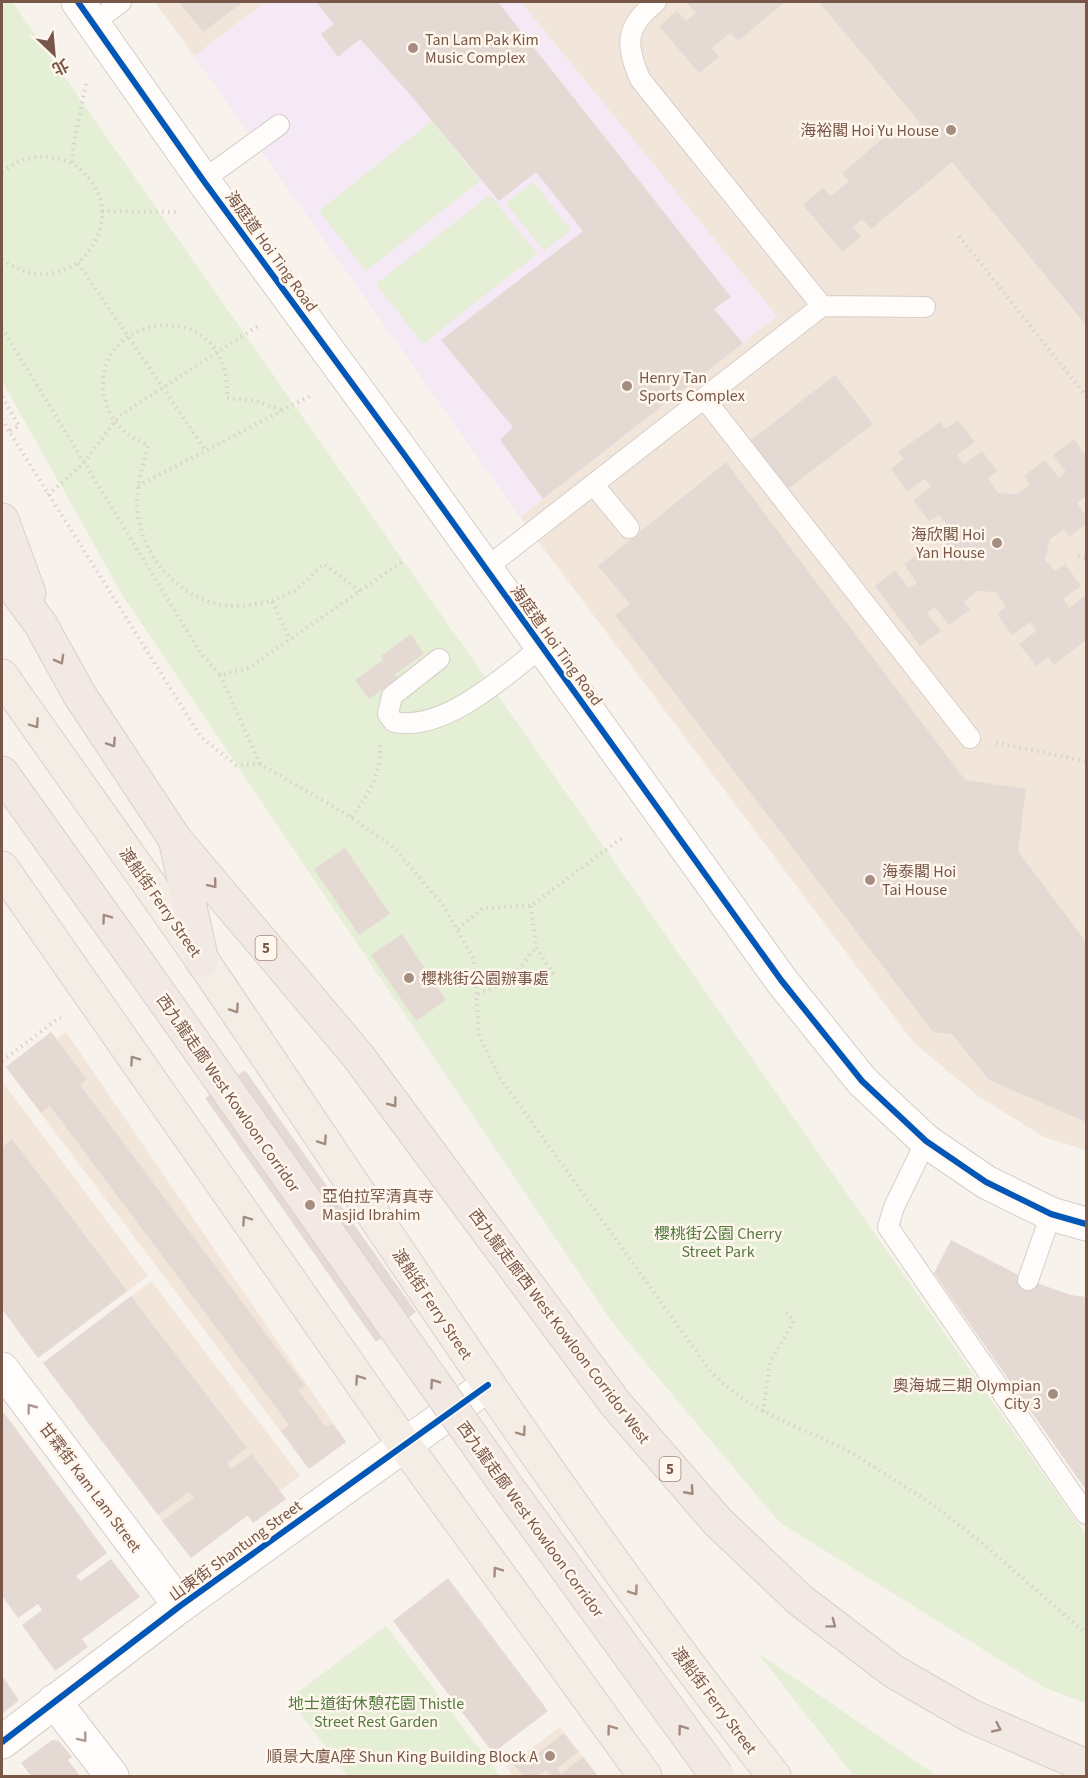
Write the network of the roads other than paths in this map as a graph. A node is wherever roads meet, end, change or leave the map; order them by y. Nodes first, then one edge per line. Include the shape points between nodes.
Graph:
1 (121, 2) edge
2 (656, 2) edge
3 (86, 12) edge
4 (279, 125) dead end
5 (203, 180) junction
6 (822, 306) junction
7 (925, 307) dead end
8 (704, 398) junction
9 (594, 485) junction
10 (2, 520) edge
11 (629, 528) dead end
12 (486, 568) junction
13 (2, 572) edge
14 (41, 626) junction
15 (542, 646) junction
16 (439, 659) dead end
17 (2, 676) edge
18 (970, 738) road end
19 (2, 773) edge
20 (175, 839) junction
21 (2, 868) edge
22 (2, 914) edge
23 (34, 916) junction
24 (202, 961) junction
25 (926, 1141) junction
26 (1051, 1214) junction
27 (1086, 1224) edge
28 (1028, 1280) dead end
29 (2, 1369) edge
30 (488, 1385) junction
31 (404, 1444) junction
32 (1086, 1514) edge
33 (180, 1606) junction
34 (54, 1701) junction
35 (2, 1742) edge
36 (1086, 1766) edge
37 (112, 1776) edge
38 (645, 1776) edge
39 (717, 1776) edge
40 (774, 1776) edge

1 - 3 lane
2 - 6 lane via 632,30 629,53 640,79
3 - 5 street, 海庭道 Hoi Ting Road
4 - 5 lane
5 - 12 street, 海庭道 Hoi Ting Road
6 - 7 lane
6 - 8 lane
8 - 9 lane
8 - 18 lane
9 - 11 lane
9 - 12 lane
10 - 14 highway
12 - 15 street, 海庭道 Hoi Ting Road
13 - 14 highway, 5
14 -> 20 highway, 5 via 80,694
15 - 16 lane via 462,705 410,725 394,722 388,714 392,696
15 - 25 street, 海庭道 Hoi Ting Road via 781,980 862,1081
17 -> 24 main road, 渡船街 Ferry Street
39 -> 19 highway, 西九龍走廊 West Kowloon Corridor, bridge
20 - 24 highway
20 -> 36 highway, 西九龍走廊西 West Kowloon Corridor West / 5 via 358,1056 615,1403 718,1522 800,1600 893,1671 971,1716
21 - 23 main road
22 - 23 main road
31 -> 23 main road
24 -> 30 main road, 渡船街 Ferry Street
25 - 26 street, 海庭道 Hoi Ting Road via 986,1182
25 - 32 lane via 888,1227
26 - 27 street, 海庭道 Hoi Ting Road
26 - 28 lane
33 -> 29 street, 甘霖街 Kam Lam Street
30 - 31 street, 山東街 Shantung Street
30 -> 40 main road, 渡船街 Ferry Street via 690,1670
31 - 33 street, 山東街 Shantung Street
38 -> 31 main road
33 - 34 street, 山東街 Shantung Street
34 - 35 street, 山東街 Shantung Street
34 -> 37 street

